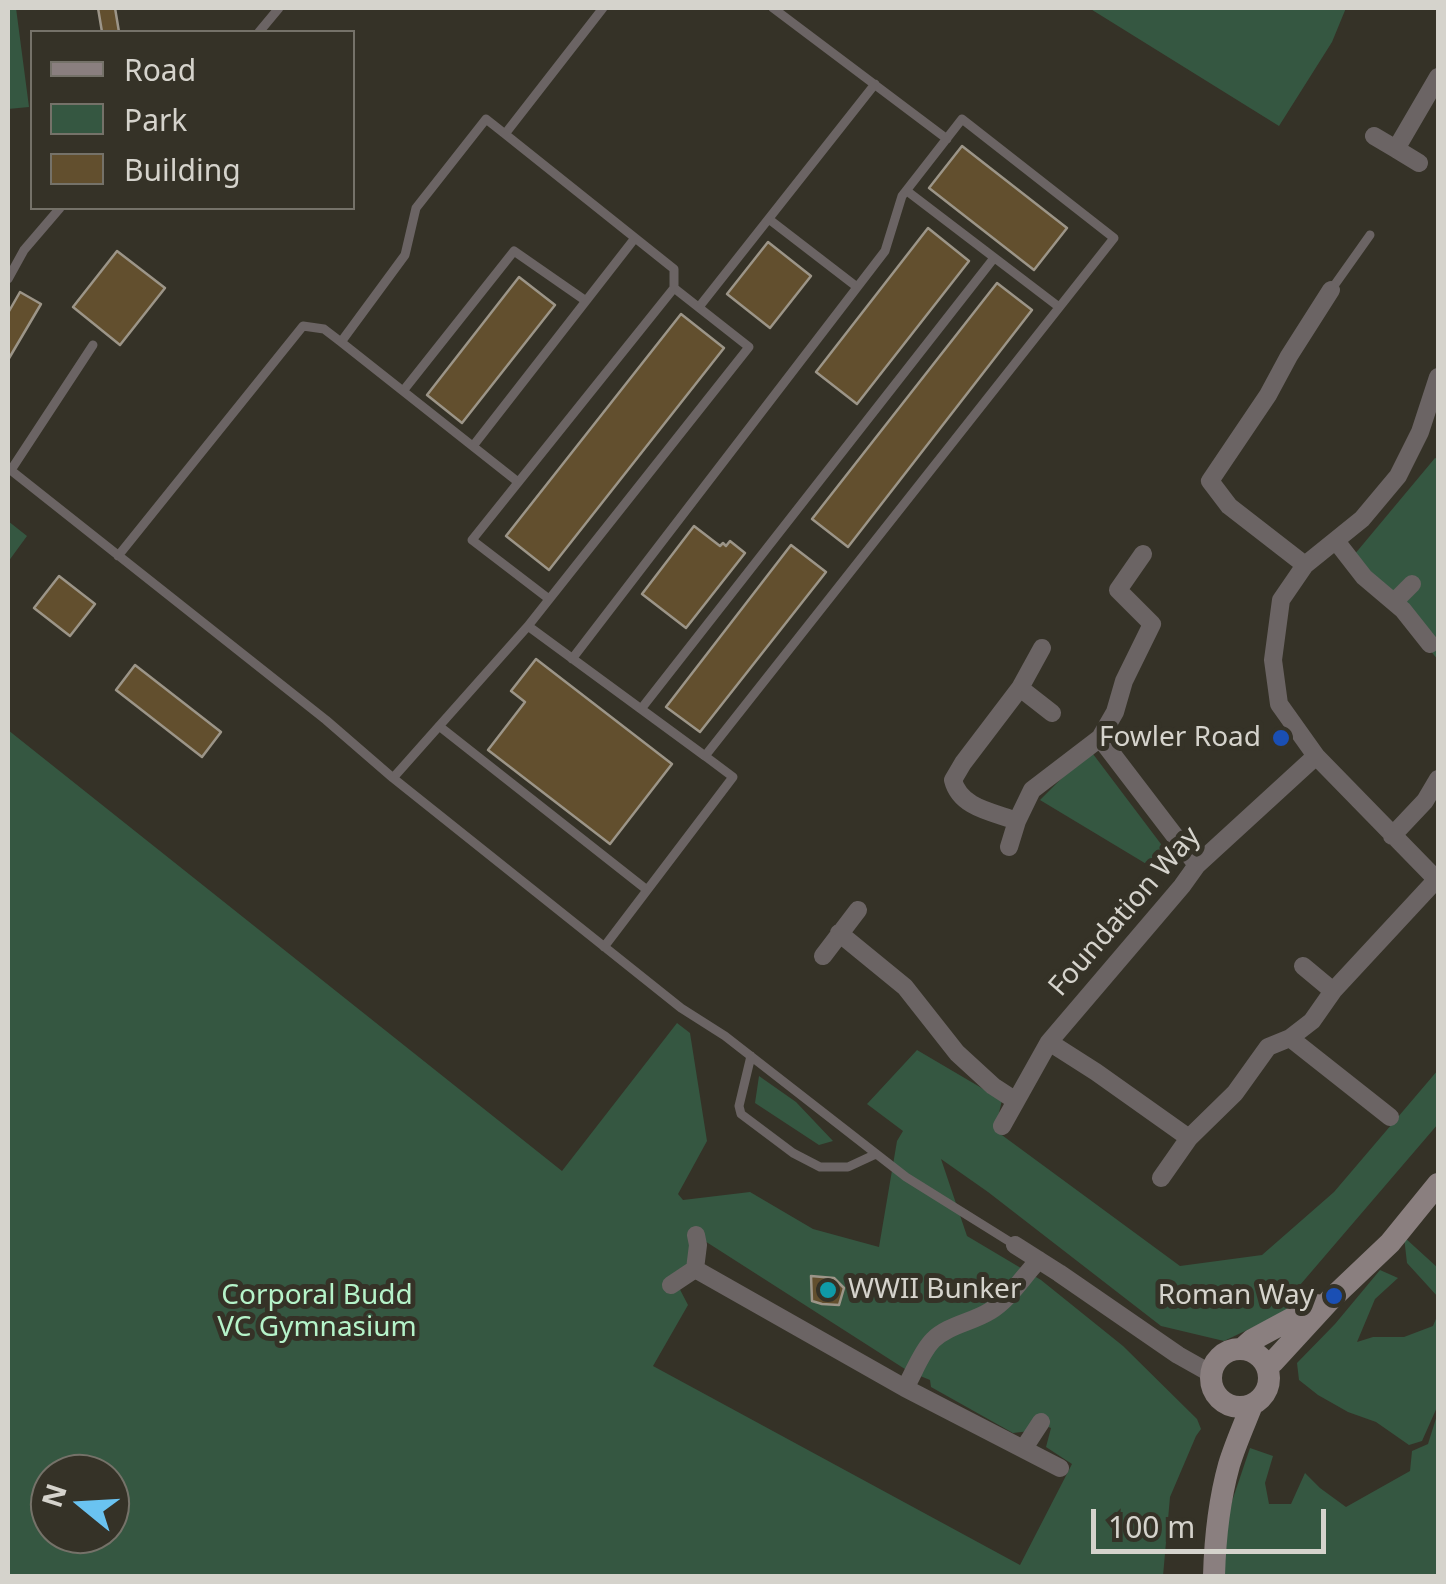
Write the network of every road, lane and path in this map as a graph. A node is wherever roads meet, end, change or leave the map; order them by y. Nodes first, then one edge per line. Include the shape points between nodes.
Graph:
1 (279, 8) edge
2 (604, 8) edge
3 (773, 8) edge
4 (261, 30) edge
5 (1438, 76) edge
6 (875, 84) junction
7 (505, 134) junction
8 (1374, 136) dead end
9 (947, 138) junction
10 (1396, 149) junction
11 (1419, 163) dead end
12 (907, 191) junction
13 (58, 210) edge
14 (770, 220) junction
15 (1370, 235) dead end
16 (636, 238) junction
17 (994, 258) junction
18 (8, 279) edge
19 (858, 287) junction
20 (674, 288) junction
21 (1331, 290) joint
22 (586, 301) junction
23 (699, 307) junction
24 (1059, 308) junction
25 (341, 342) junction
26 (93, 345) dead end
27 (1438, 377) edge
28 (403, 391) junction
29 (1420, 432) junction
30 (1438, 438) edge
31 (473, 446) junction
32 (9, 469) edge
33 (518, 482) junction
34 (1336, 541) junction
35 (1143, 554) dead end
36 (118, 556) junction
37 (1304, 565) junction
38 (1101, 580) dead end
39 (1412, 584) dead end
40 (1118, 590) junction
41 (548, 599) junction
42 (1394, 602) junction
43 (528, 626) junction
44 (1430, 644) dead end
45 (1042, 648) dead end
46 (572, 659) junction
47 (1020, 688) junction
48 (641, 710) junction
49 (1052, 713) dead end
50 (439, 726) junction
51 (1100, 738) junction
52 (704, 756) junction
53 (1316, 756) junction
54 (393, 778) junction
55 (1438, 779) edge
56 (1017, 821) junction
57 (1392, 836) junction
58 (1009, 847) dead end
59 (1197, 865) junction
60 (1437, 881) edge
61 (647, 890) junction
62 (858, 910) dead end
63 (839, 933) junction
64 (604, 947) junction
65 (823, 956) dead end
66 (1303, 966) dead end
67 (1333, 991) junction
68 (1290, 1038) junction
69 (1049, 1042) junction
70 (751, 1056) junction
71 (1016, 1102) junction
72 (1390, 1117) dead end
73 (1002, 1126) dead end
74 (1189, 1138) junction
75 (876, 1154) junction
76 (1161, 1178) dead end
77 (1438, 1184) edge
78 (696, 1235) dead end
79 (1015, 1246) joint
80 (1039, 1260) junction
81 (695, 1270) junction
82 (671, 1284) dead end
83 (1330, 1300) junction
84 (1242, 1349) junction
85 (1266, 1364) junction
86 (1210, 1373) junction
87 (905, 1388) junction
88 (1227, 1404) junction
89 (1252, 1406) junction
90 (1042, 1422) dead end
91 (1024, 1448) junction
92 (1229, 1465) junction
93 (1060, 1468) dead end
94 (1214, 1576) edge

1 - 4 lane
2 - 7 lane
3 - 6 lane
5 - 10 street
6 - 9 lane
6 - 14 lane
7 - 16 lane
7 - 25 lane via 486,119 416,208 406,255
8 - 10 street
9 - 12 lane
9 - 24 lane via 962,119 1114,238
10 - 11 street
12 - 17 lane
12 - 19 lane via 885,251
13 - 18 lane
14 - 19 lane
14 - 23 lane
15 - 21 lane
16 - 20 lane via 674,269
16 - 22 lane
17 - 24 lane
17 - 48 lane
19 - 46 lane
20 - 23 lane
20 - 33 lane
21 - 37 street via 1210,481 1229,506
22 - 28 lane via 514,251
22 - 31 lane
23 - 41 lane via 749,347
24 - 52 lane
25 - 28 lane
25 - 36 lane via 324,328 303,326
26 - 32 lane
27 - 29 street
28 - 31 lane
29 - 30 street
29 - 34 street via 1398,476
31 - 33 lane
32 - 36 lane
33 - 41 lane via 472,540
34 - 37 street
34 - 42 street
35 - 40 street
36 - 54 lane
37 - 53 street via 1281,600 1273,660 1279,704
38 - 40 street
39 - 42 street
40 - 51 street via 1152,624
41 - 43 lane
42 - 44 street
43 - 46 lane
43 - 50 lane
45 - 47 street
46 - 48 lane
47 - 49 street
47 - 56 street via 952,780 963,800
48 - 52 lane
50 - 54 lane
50 - 61 lane
51 - 56 street via 1032,790
51 - 59 street
52 - 61 lane via 733,777
53 - 57 street
53 - 59 street, Foundation Way
54 - 64 lane
55 - 57 street
56 - 58 street
57 - 60 street
59 - 69 street, Foundation Way
60 - 67 street
61 - 64 lane
62 - 63 street
63 - 65 street
63 - 71 street via 905,987 957,1053
64 - 70 lane
66 - 67 street
67 - 68 street
68 - 72 street
68 - 74 street via 1268,1047
69 - 71 street, Foundation Way
69 - 74 street
70 - 75 lane
70 - 75 lane via 741,1114 820,1167 848,1167
71 - 73 street, Foundation Way
74 - 76 street
75 - 79 lane
77 - 83 street via 1390,1243
78 - 81 street
79 - 80 street
80 - 86 street
80 - 87 street via 990,1312 934,1338
81 - 82 street
81 - 87 street
83 - 84 street
83 - 85 street
84 - 85 street via 1254,1350
84 - 86 street via 1219,1358
85 - 89 street via 1268,1385
86 - 88 street
87 - 91 street
88 - 89 street
88 - 92 street
89 - 92 street
90 - 91 street
91 - 93 street
92 - 94 street

